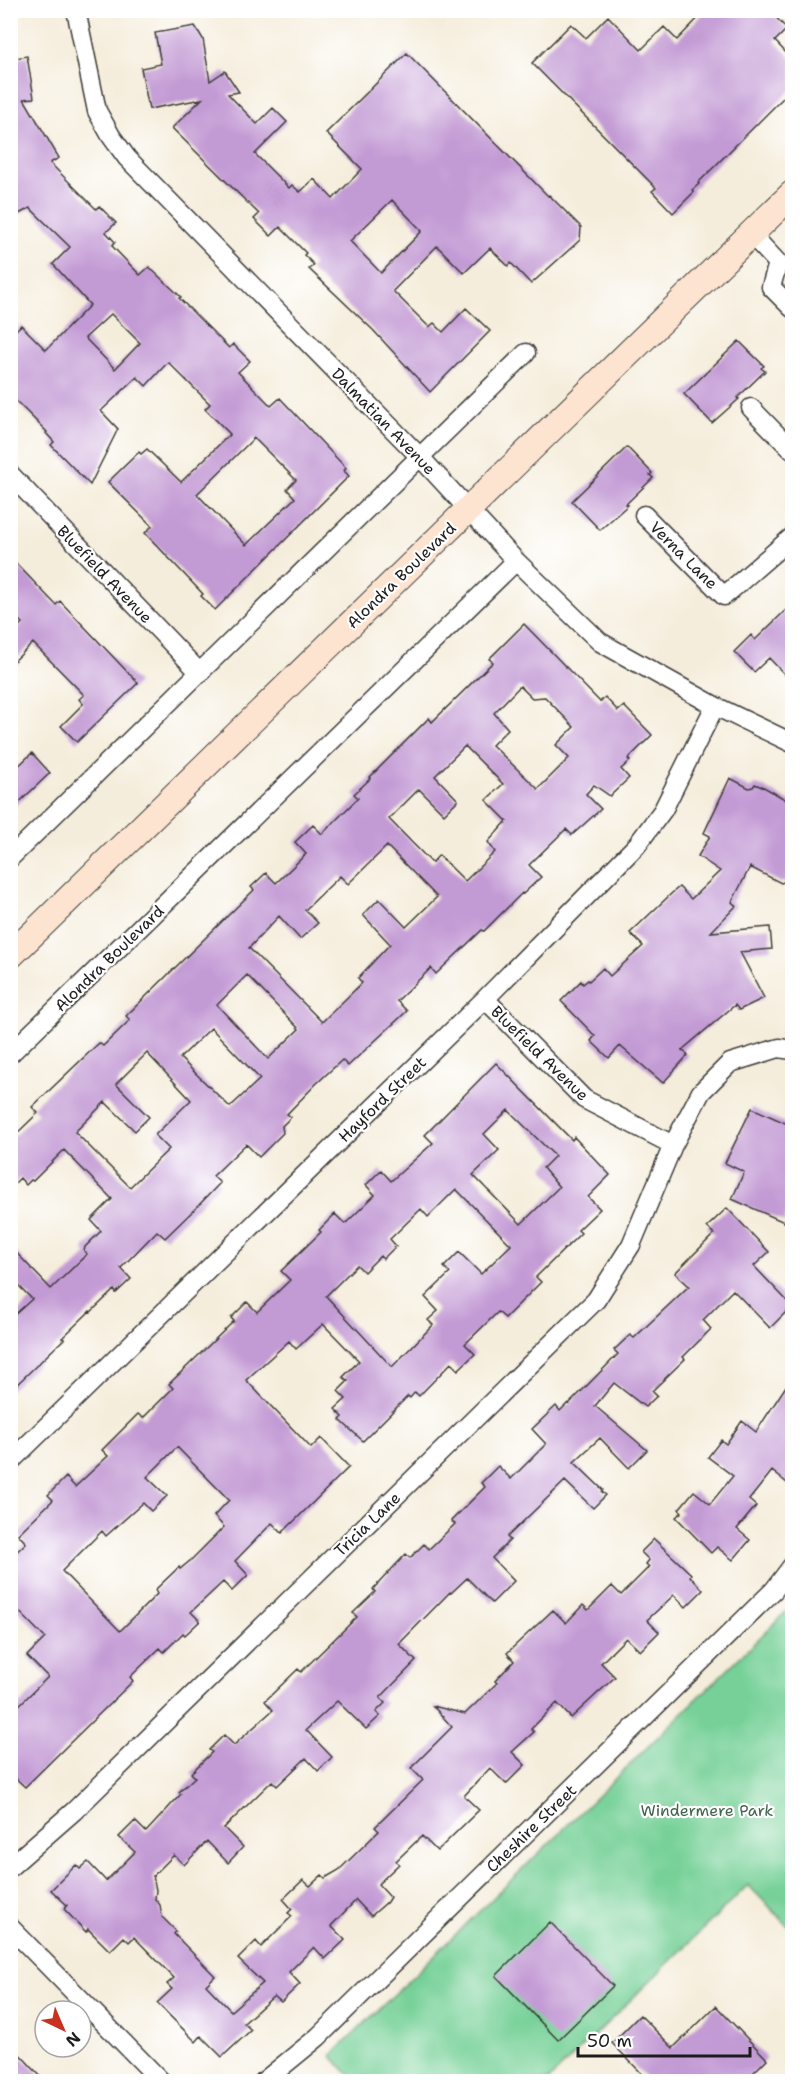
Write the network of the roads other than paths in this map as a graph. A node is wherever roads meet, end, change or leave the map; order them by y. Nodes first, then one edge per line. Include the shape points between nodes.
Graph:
1 (76, 10) edge
2 (792, 194) edge
3 (751, 234) junction
4 (785, 261) edge
5 (792, 308) edge
6 (526, 353) dead end
7 (751, 408) dead end
8 (792, 450) edge
9 (420, 457) junction
10 (10, 474) edge
11 (468, 510) junction
12 (644, 515) dead end
13 (792, 537) edge
14 (516, 561) junction
15 (200, 673) junction
16 (715, 706) junction
17 (792, 743) edge
18 (10, 858) edge
19 (10, 956) edge
20 (485, 999) junction
21 (792, 1050) edge
22 (10, 1054) edge
23 (673, 1144) junction
24 (10, 1462) edge
25 (792, 1566) edge
26 (10, 1867) edge
27 (10, 1927) edge
28 (162, 2082) edge
29 (262, 2082) edge

1 - 9 street, Dalmatian Avenue via 98,111 127,158
2 - 3 main road, Alondra Boulevard
3 - 4 street
3 - 11 main road, Alondra Boulevard
4 - 5 street via 771,287
6 - 9 street
7 - 8 street
9 - 11 street, Dalmatian Avenue
9 - 15 street
10 - 15 street, Bluefield Avenue
11 - 14 street, Dalmatian Avenue
11 - 19 main road, Alondra Boulevard
12 - 13 street, Verna Lane via 724,596
14 - 16 street, Dalmatian Avenue via 600,642
14 - 22 street, Alondra Boulevard
15 - 18 street
16 - 17 street, Dalmatian Avenue
16 - 20 street, Hayford Street via 663,810 638,845
20 - 23 street, Bluefield Avenue via 584,1099
20 - 24 street, Hayford Street
21 - 23 street via 779,1048 730,1063 701,1092
23 - 26 street, Tricia Lane via 631,1245 596,1300 74,1811
25 - 29 street, Cheshire Street via 774,1590 318,2037
27 - 28 street

